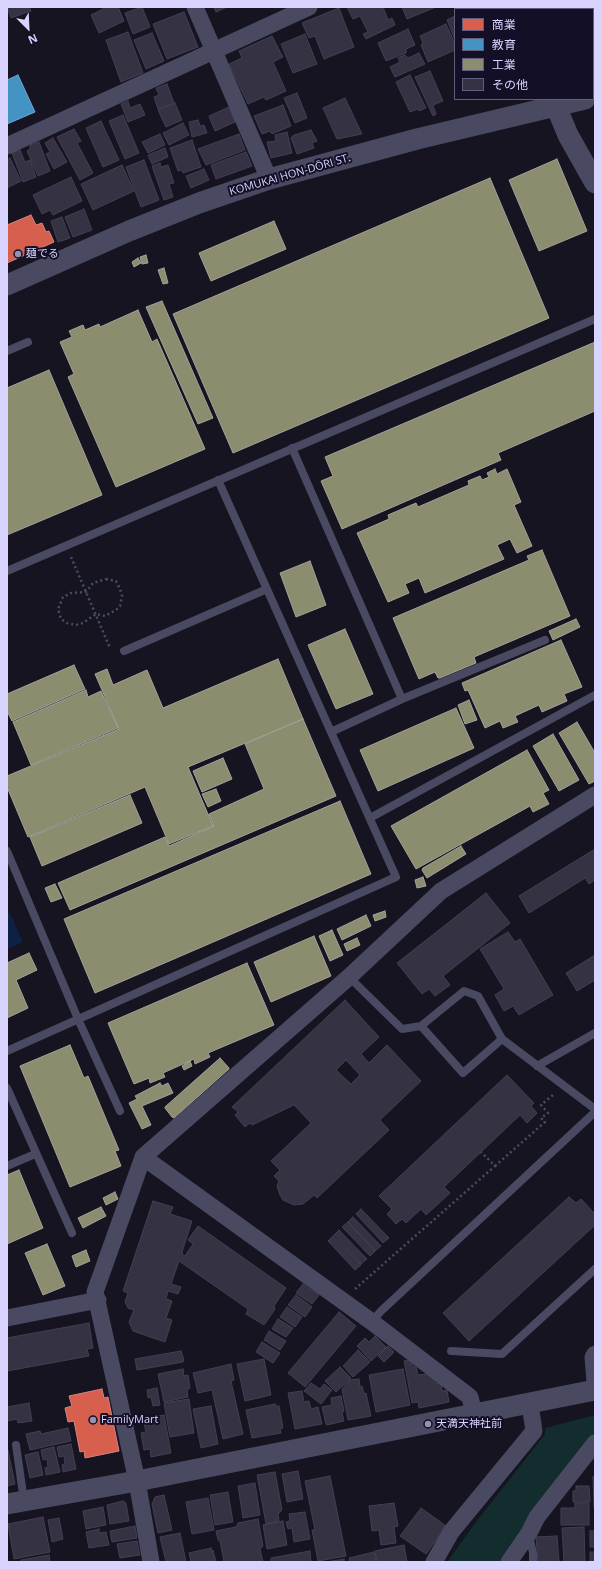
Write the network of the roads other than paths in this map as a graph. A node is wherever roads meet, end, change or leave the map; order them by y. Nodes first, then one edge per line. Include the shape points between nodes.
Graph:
1 (195, 7) edge
2 (309, 7) edge
3 (214, 51) junction
4 (578, 100) edge
5 (555, 103) edge
6 (7, 146) edge
7 (592, 172) edge
8 (269, 179) junction
9 (7, 285) edge
10 (595, 319) edge
11 (28, 342) dead end
12 (7, 351) edge
13 (292, 448) junction
14 (218, 480) junction
15 (7, 571) edge
16 (267, 589) junction
17 (545, 640) dead end
18 (124, 651) dead end
19 (595, 696) edge
20 (402, 699) junction
21 (331, 732) junction
22 (595, 795) edge
23 (370, 818) junction
24 (7, 851) edge
25 (349, 977) junction
26 (78, 1019) junction
27 (421, 1026) junction
28 (595, 1033) edge
29 (502, 1039) junction
30 (7, 1051) edge
31 (538, 1066) junction
32 (7, 1088) edge
33 (595, 1109) edge
34 (120, 1110) dead end
35 (595, 1112) edge
36 (36, 1154) junction
37 (143, 1157) junction
38 (7, 1166) edge
39 (72, 1233) dead end
40 (595, 1269) edge
41 (98, 1300) junction
42 (7, 1318) edge
43 (372, 1322) junction
44 (451, 1351) dead end
45 (595, 1354) edge
46 (595, 1382) edge
47 (595, 1390) edge
48 (530, 1404) junction
49 (474, 1414) junction
50 (595, 1443) edge
51 (16, 1445) dead end
52 (137, 1481) junction
53 (16, 1503) edge
54 (529, 1533) junction
55 (151, 1562) edge
56 (434, 1562) edge
57 (509, 1562) edge
58 (533, 1562) edge

1 - 3 street
2 - 3 street
3 - 6 street
3 - 8 street
4 - 5 street, KOMUKAI HON-DŌRI ST.
5 - 7 street via 568,135
5 - 8 street, KOMUKAI HON-DŌRI ST.
8 - 9 street, KOMUKAI HON-DŌRI ST. via 129,231
10 - 13 lane
11 - 12 lane
13 - 14 lane
13 - 20 lane
14 - 15 lane
14 - 16 lane
16 - 18 lane
16 - 21 lane
17 - 20 lane
19 - 23 lane
20 - 21 lane
21 - 23 lane
22 - 25 street via 441,891
23 - 26 lane via 396,877
24 - 26 lane
25 - 27 lane via 402,1029
25 - 37 street
26 - 30 lane
26 - 34 lane
27 - 29 lane via 463,1072
27 - 29 lane via 464,990 478,996
28 - 31 lane
29 - 31 lane
31 - 33 lane
32 - 36 lane
35 - 43 lane
36 - 38 lane
36 - 39 lane
37 - 41 street via 95,1292
37 - 43 street
40 - 44 lane via 502,1354
41 - 42 street
41 - 52 street
43 - 49 street via 470,1396
45 - 46 street
47 - 48 street
48 - 49 street
48 - 56 street via 534,1431 451,1532
49 - 52 street
50 - 54 street via 537,1516
51 - 53 lane
52 - 53 street
52 - 55 street
54 - 57 street
54 - 58 lane

